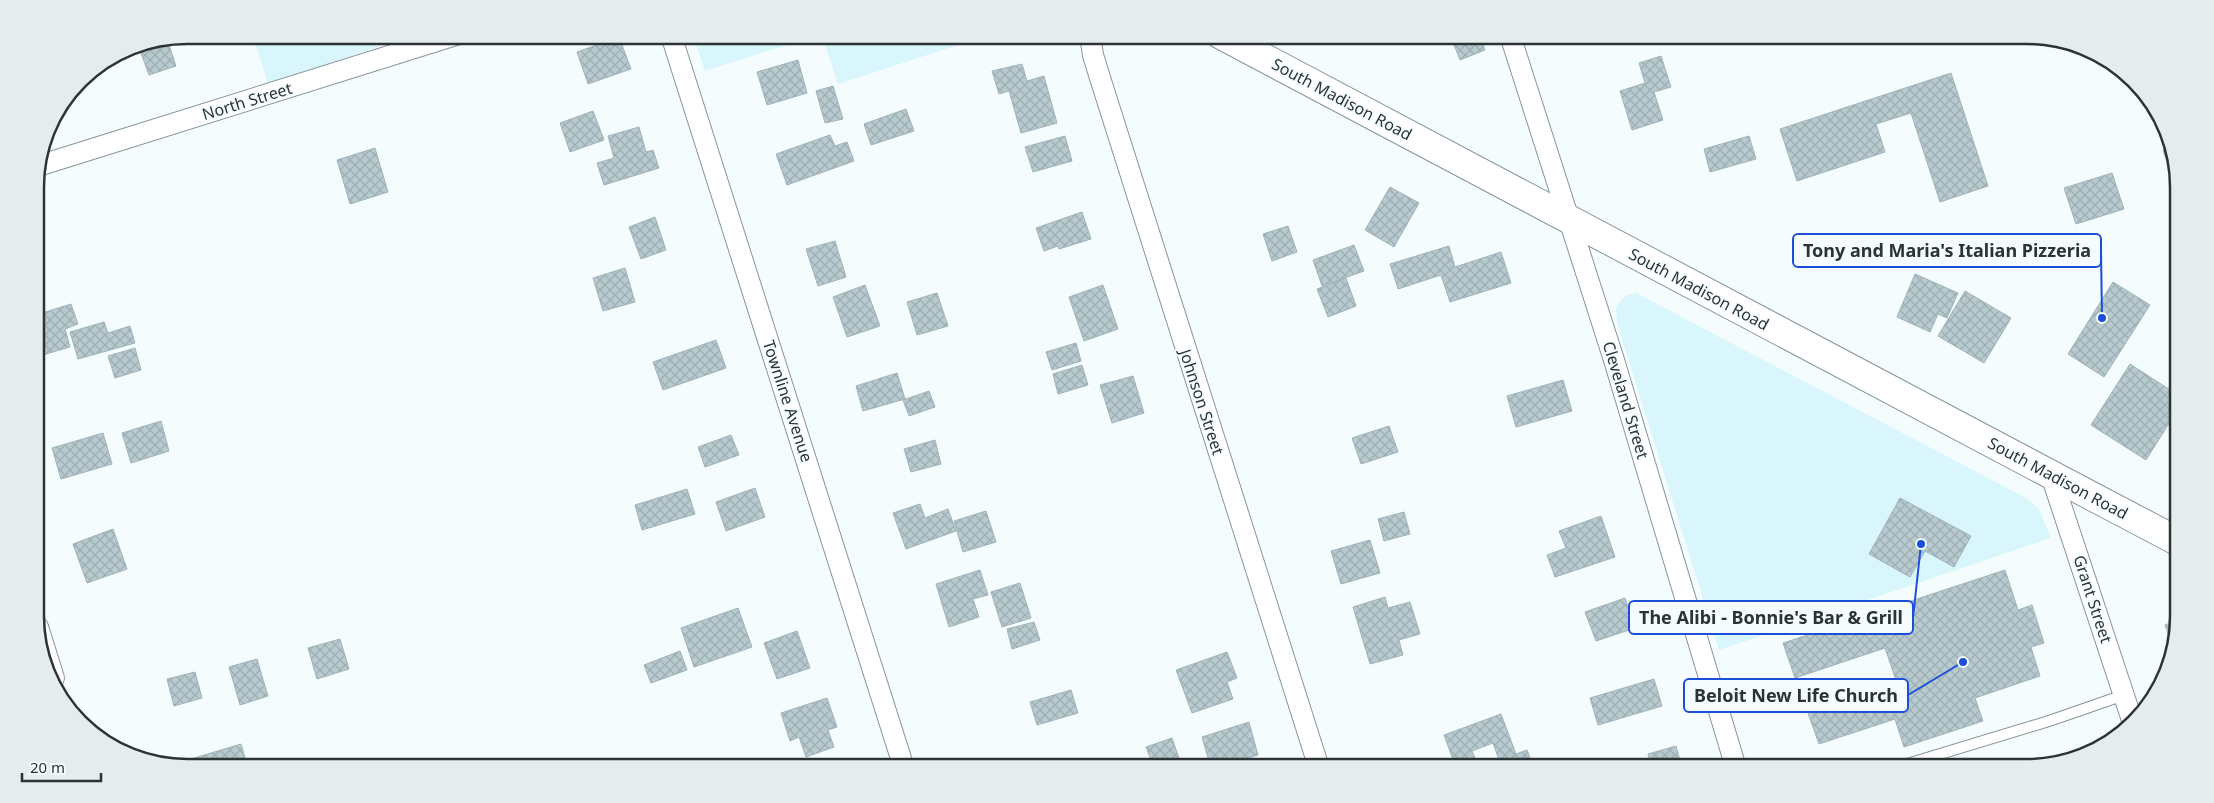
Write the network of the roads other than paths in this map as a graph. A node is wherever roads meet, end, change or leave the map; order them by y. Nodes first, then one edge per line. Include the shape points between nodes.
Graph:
1 (427, 44) edge
2 (674, 44) edge
3 (1091, 44) edge
4 (1237, 44) edge
5 (1513, 44) edge
6 (46, 163) edge
7 (1569, 219) junction
8 (2051, 475) junction
9 (2170, 537) edge
10 (2124, 695) junction
11 (2130, 715) edge
12 (901, 759) edge
13 (1316, 759) edge
14 (1733, 759) edge
15 (1922, 759) edge

1 - 6 street, North Street
2 - 12 street, Townline Avenue
3 - 13 street, Johnson Street via 1100,81
4 - 7 main road, South Madison Road
5 - 7 street, Cleveland Street
7 - 8 main road, South Madison Road
7 - 14 street, Cleveland Street
8 - 9 main road, South Madison Road
8 - 10 street, Grant Street
10 - 11 street, Grant Street
10 - 15 lane

